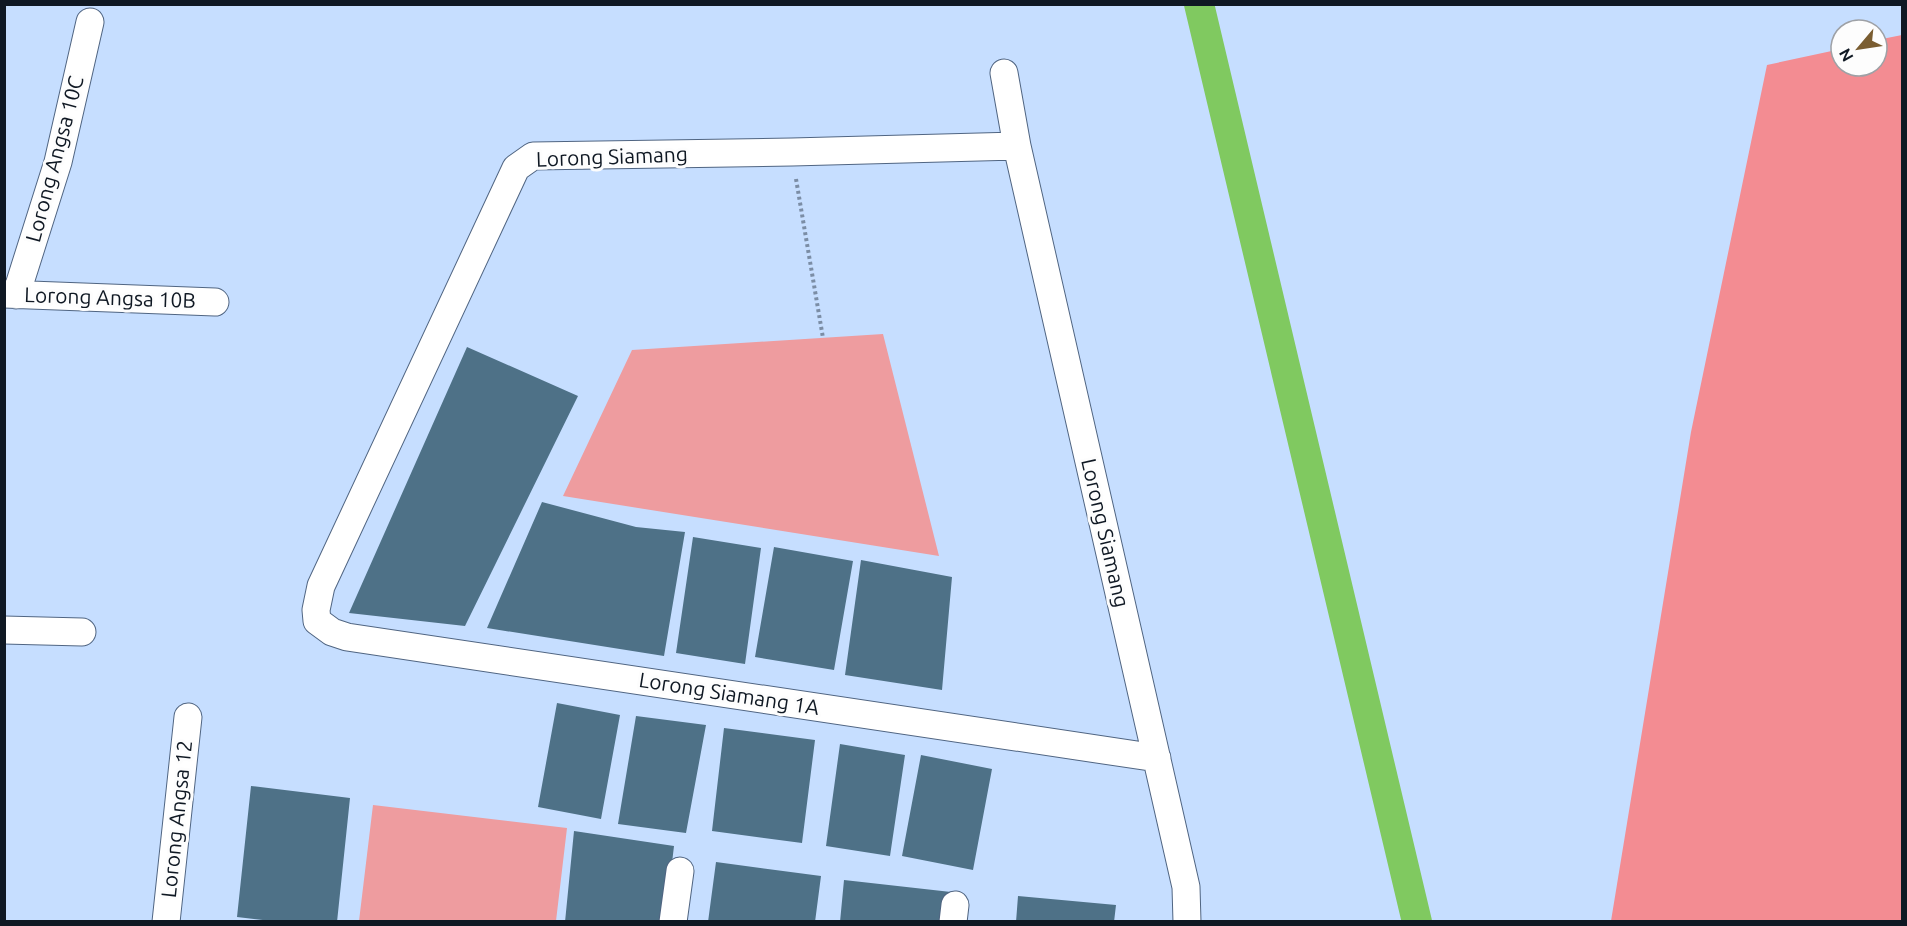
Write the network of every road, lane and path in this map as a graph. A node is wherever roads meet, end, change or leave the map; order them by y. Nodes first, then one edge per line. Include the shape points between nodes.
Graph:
1 (90, 22) dead end
2 (1004, 73) dead end
3 (1017, 146) junction
4 (792, 152) junction
5 (10, 294) edge
6 (215, 302) dead end
7 (823, 338) dead end
8 (316, 610) joint
9 (4, 630) edge
10 (82, 632) dead end
11 (188, 717) dead end
12 (1157, 758) junction
13 (680, 871) dead end
14 (166, 921) edge
15 (673, 921) edge
16 (1187, 921) edge

1 - 5 street, Lorong Angsa 10C via 58,162
2 - 3 street, Lorong Siamang
3 - 4 street, Lorong Siamang
3 - 12 street, Lorong Siamang
4 - 7 path
4 - 8 street, Lorong Siamang via 533,156 516,168 321,586
5 - 6 street, Lorong Angsa 10B
8 - 12 street, Lorong Siamang 1A via 317,621 347,637
9 - 10 street
11 - 14 street, Lorong Angsa 12
12 - 16 street, Lorong Siamang via 1186,887
13 - 15 street

